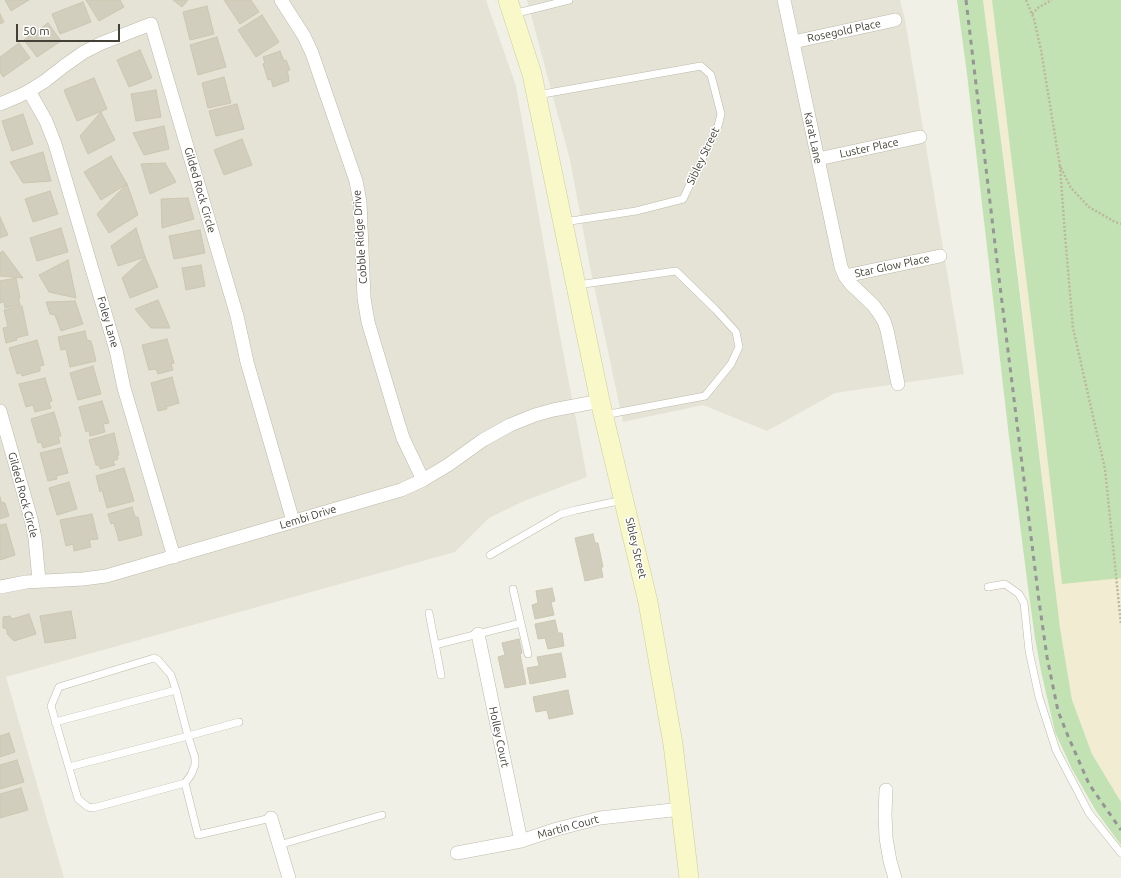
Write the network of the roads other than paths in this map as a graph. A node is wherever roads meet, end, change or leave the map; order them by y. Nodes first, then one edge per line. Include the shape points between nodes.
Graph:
1 (281, 0) edge
2 (569, 0) edge
3 (784, 0) edge
4 (511, 7) edge
5 (895, 20) dead end
6 (793, 42) junction
7 (29, 91) junction
8 (537, 95) junction
9 (0, 104) edge
10 (920, 137) dead end
11 (818, 159) junction
12 (563, 222) junction
13 (940, 256) dead end
14 (845, 276) junction
15 (576, 286) junction
16 (898, 384) dead end
17 (602, 408) junction
18 (0, 410) edge
19 (423, 480) junction
20 (624, 500) junction
21 (293, 522) junction
22 (490, 555) dead end
23 (174, 557) junction
24 (39, 580) junction
25 (0, 587) edge
26 (988, 587) dead end
27 (513, 589) dead end
28 (429, 613) dead end
29 (521, 623) junction
30 (478, 634) junction
31 (435, 645) junction
32 (528, 654) dead end
33 (441, 675) dead end
34 (176, 690) junction
35 (56, 722) junction
36 (239, 722) dead end
37 (188, 736) junction
38 (69, 767) junction
39 (185, 783) junction
40 (886, 790) dead end
41 (681, 809) junction
42 (382, 815) dead end
43 (271, 818) joint
44 (521, 841) junction
45 (279, 845) junction
46 (457, 853) dead end
47 (1121, 853) edge
48 (288, 878) edge
49 (689, 878) edge
50 (895, 878) edge

1 - 19 street, Cobble Ridge Drive via 312,53 356,181 360,202 364,298 368,322 399,428
2 - 4 lane
3 - 6 street, Karat Lane
4 - 8 street, Sibley Street
5 - 6 street, Rosegold Place
6 - 11 street, Karat Lane
7 - 9 street, Gilded Rock Circle
7 - 21 street, Gilded Rock Circle via 84,52 151,24 237,316 247,362
7 - 23 street, Foley Lane via 46,121 55,144
8 - 12 street, Sibley Street
8 - 12 lane, Sibley Street via 701,66 711,75 722,114 683,199 636,211
10 - 11 street, Luster Place
11 - 14 street, Karat Lane via 838,258
12 - 15 street, Sibley Street
13 - 14 street, Star Glow Place
14 - 16 street, Karat Lane via 873,305 884,321
15 - 17 street, Sibley Street
15 - 17 lane via 676,271 736,332 739,347 731,364 705,396
17 - 19 street, Lembi Drive via 553,410 510,425
17 - 20 street, Sibley Street
18 - 24 street, Gilded Rock Circle via 31,519
19 - 21 street, Lembi Drive via 400,490
20 - 22 lane via 561,514
20 - 41 street, Sibley Street via 648,602
21 - 23 street, Lembi Drive
23 - 24 street, Lembi Drive via 106,576
24 - 25 street, Lembi Drive
26 - 47 lane via 1005,584 1019,594 1024,603 1029,652 1039,697 1056,750 1088,813
27 - 29 lane
28 - 31 lane
29 - 30 lane
29 - 32 lane
30 - 31 lane
30 - 44 street, Holley Court
31 - 33 lane
34 - 35 lane
34 - 35 lane via 171,675 154,658 59,687 51,706
34 - 37 lane
35 - 38 lane
36 - 37 lane
37 - 38 lane
37 - 39 lane via 195,765
38 - 39 lane via 78,799 84,805 93,808
39 - 43 lane via 198,835
40 - 50 street via 886,838
41 - 44 street, Martin Court via 600,818
41 - 49 street, Sibley Street
42 - 45 lane
43 - 45 street
44 - 46 street, Martin Court
45 - 48 street

